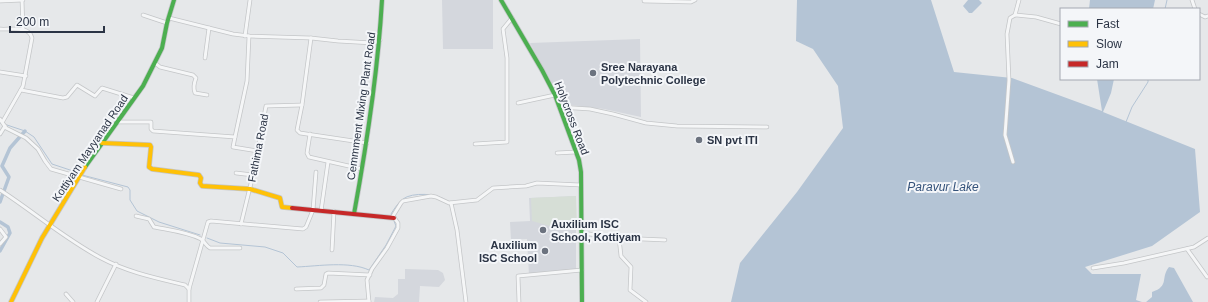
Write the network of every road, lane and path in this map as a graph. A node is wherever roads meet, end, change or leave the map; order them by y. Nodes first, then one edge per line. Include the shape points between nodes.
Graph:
1 (22, 0) edge
2 (174, 0) edge
3 (250, 0) edge
4 (382, 0) edge
5 (501, 0) edge
6 (644, 0) edge
7 (695, 0) edge
8 (1019, 0) edge
9 (0, 1) edge
10 (665, 2) junction
11 (665, 6) dead end
12 (143, 15) dead end
13 (1015, 15) junction
14 (169, 18) junction
15 (512, 18) junction
16 (167, 23) junction
17 (1060, 24) edge
18 (209, 28) junction
19 (0, 29) edge
20 (23, 30) junction
21 (247, 36) junction
22 (311, 38) junction
23 (380, 39) junction
24 (205, 58) dead end
25 (156, 64) junction
26 (0, 72) edge
27 (26, 76) junction
28 (21, 90) junction
29 (207, 95) dead end
30 (555, 95) junction
31 (134, 98) junction
32 (518, 103) dead end
33 (302, 105) junction
34 (559, 106) junction
35 (1, 120) edge
36 (117, 122) junction
37 (5, 126) junction
38 (767, 127) dead end
39 (0, 134) edge
40 (310, 134) junction
41 (235, 137) junction
42 (102, 143) junction
43 (367, 143) junction
44 (475, 144) dead end
45 (258, 150) junction
46 (576, 152) junction
47 (557, 153) dead end
48 (328, 162) junction
49 (1013, 162) dead end
50 (362, 169) junction
51 (316, 172) dead end
52 (236, 173) dead end
53 (254, 174) junction
54 (78, 177) junction
55 (581, 185) junction
56 (121, 189) dead end
57 (250, 189) junction
58 (0, 190) edge
59 (0, 195) edge
60 (451, 203) junction
61 (313, 210) junction
62 (321, 210) junction
63 (334, 212) junction
64 (354, 214) junction
65 (136, 216) dead end
66 (394, 218) junction
67 (241, 224) junction
68 (50, 225) junction
69 (0, 229) edge
70 (582, 233) junction
71 (619, 238) junction
72 (1208, 238) edge
73 (203, 240) junction
74 (665, 240) dead end
75 (0, 244) edge
76 (240, 248) dead end
77 (1188, 249) junction
78 (332, 250) dead end
79 (116, 264) junction
80 (1093, 268) dead end
81 (582, 270) junction
82 (370, 275) junction
83 (1207, 277) dead end
84 (189, 289) junction
85 (296, 289) dead end
86 (66, 294) dead end
87 (11, 302) edge
88 (73, 302) edge
89 (97, 302) edge
90 (189, 302) edge
91 (320, 302) edge
92 (369, 302) edge
93 (466, 302) edge
94 (519, 302) edge
95 (582, 302) edge
96 (646, 302) edge

1 - 9 street
1 - 20 street
2 - 14 main road, Kottiyam Mayyanad Road
3 - 21 street
4 - 23 main road, Cemmment Mixing Plant Road
5 - 15 main road, Holycross Road
6 - 10 street
7 - 10 street
8 - 13 street
10 - 11 street
12 - 16 street
13 - 17 street via 1036,17
13 - 49 street via 1010,18 1007,34 1009,80 1005,136
14 - 16 main road, Kottiyam Mayyanad Road
14 - 18 street
15 - 30 main road, Holycross Road
15 - 44 street via 503,29 507,58 507,142
16 - 25 main road, Kottiyam Mayyanad Road
18 - 21 street
18 - 24 street
19 - 20 street
20 - 27 street via 28,31 32,38
21 - 22 street
21 - 41 street via 247,81
22 - 23 street via 373,43
22 - 33 street
23 - 43 main road, Cemmment Mixing Plant Road
25 - 29 street via 193,75 196,78 196,93
25 - 31 main road, Kottiyam Mayyanad Road
26 - 27 street
27 - 28 street
28 - 31 street via 63,98 77,85 95,96 102,88
28 - 35 street
30 - 32 street
30 - 34 main road, Holycross Road
31 - 36 main road, Kottiyam Mayyanad Road
33 - 40 street via 297,130
33 - 45 street, Fathima Road via 266,106
34 - 38 street via 590,109 646,123
34 - 46 main road, Holycross Road
35 - 37 street
36 - 41 street via 151,122 151,129 154,131
36 - 42 main road, Kottiyam Mayyanad Road
37 - 39 street
37 - 54 street via 26,138 38,149 52,169
40 - 43 street
40 - 48 street via 307,156
41 - 45 street via 233,147
42 - 54 main road, Kottiyam Mayyanad Road
42 - 57 main road via 150,145 149,167 152,169 199,175 202,186
43 - 50 main road, Cemmment Mixing Plant Road
45 - 53 street, Fathima Road
46 - 47 street
46 - 55 main road, Holycross Road
48 - 50 street
48 - 62 street
50 - 64 main road, Cemmment Mixing Plant Road
51 - 61 street
52 - 53 street
53 - 57 street, Fathima Road
54 - 56 street
54 - 68 main road, Kottiyam Mayyanad Road
55 - 60 street via 537,183 493,188 477,200
55 - 70 main road, Holycross Road
57 - 61 main road via 280,198 282,207
57 - 67 street, Fathima Road
58 - 59 street
58 - 68 street
60 - 66 street via 433,196 406,200 400,203
60 - 93 street
61 - 62 main road
61 - 67 street via 303,229
62 - 63 main road
63 - 64 main road
63 - 78 street
64 - 66 main road
65 - 73 street via 149,219 154,227
66 - 82 street via 398,228
67 - 73 street via 210,221
68 - 79 street
68 - 87 main road, Kottiyam Mayyanad Road
69 - 75 street via 6,237
70 - 71 street
70 - 81 main road, Holycross Road
71 - 74 street
71 - 96 street via 621,256 630,266 630,290
72 - 77 street via 1196,247
73 - 76 street via 210,248
73 - 84 street
77 - 80 street
77 - 83 street
79 - 84 street via 133,272 185,285
79 - 89 street
81 - 94 street via 518,276
81 - 95 main road, Holycross Road
82 - 85 street via 326,273 322,288
82 - 92 street via 367,280
84 - 90 street
86 - 88 street
91 - 92 street

